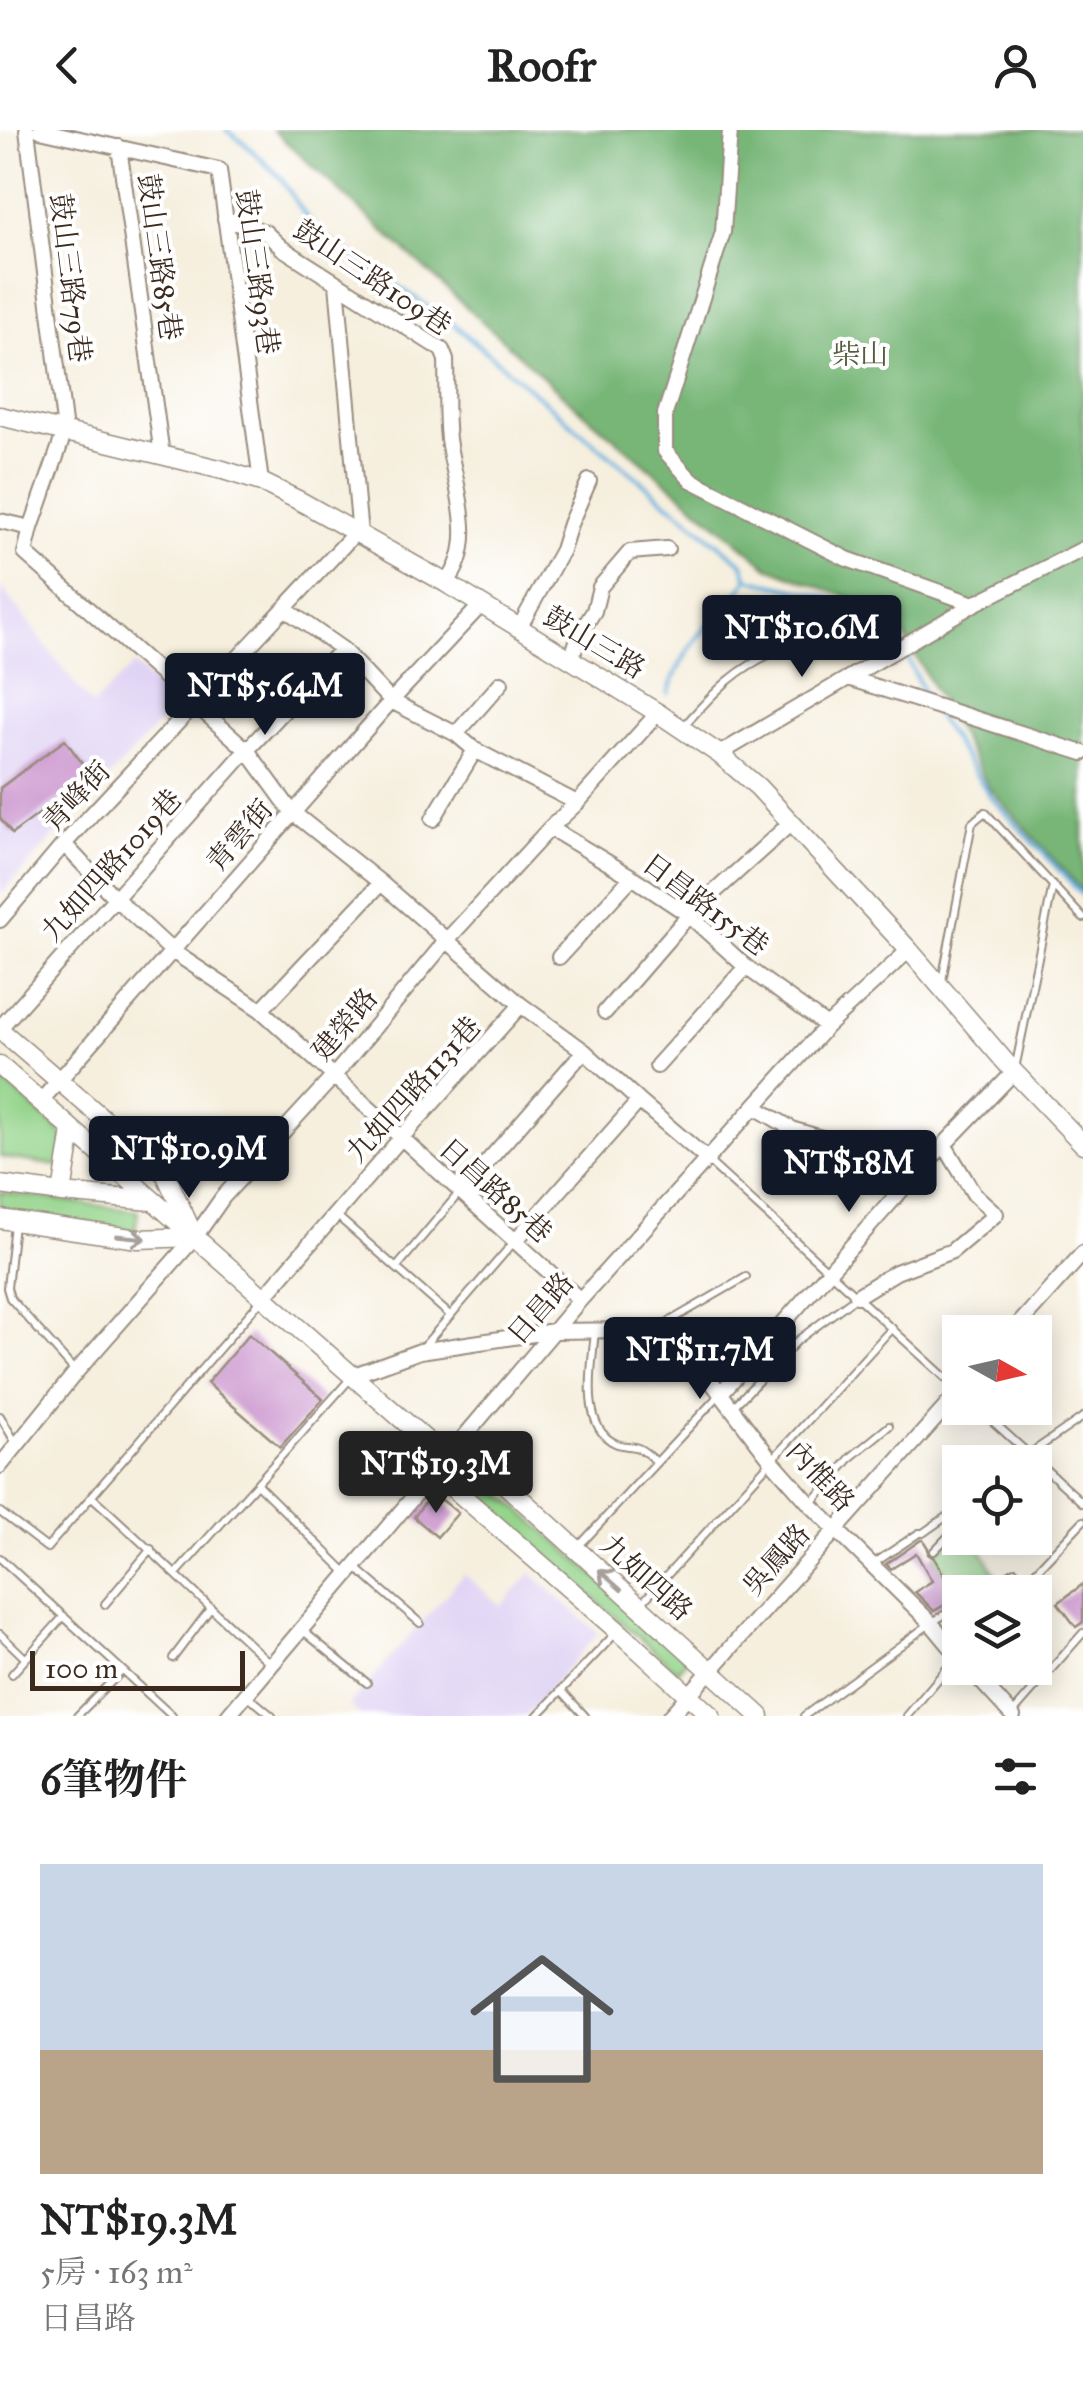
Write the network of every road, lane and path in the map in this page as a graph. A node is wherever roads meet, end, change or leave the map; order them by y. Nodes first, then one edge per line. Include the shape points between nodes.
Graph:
1 (27, 130) edge
2 (40, 130) edge
3 (730, 130) edge
4 (120, 147) junction
5 (225, 219) junction
6 (337, 284) junction
7 (0, 416) edge
8 (66, 432) junction
9 (162, 455) junction
10 (590, 481) dead end
11 (262, 482) junction
12 (0, 520) edge
13 (31, 528) junction
14 (358, 534) junction
15 (666, 549) dead end
16 (1083, 549) edge
17 (446, 584) junction
18 (974, 604) junction
19 (481, 605) junction
20 (285, 610) junction
21 (519, 628) junction
22 (812, 648) dead end
23 (342, 649) junction
24 (571, 660) junction
25 (848, 678) junction
26 (501, 683) dead end
27 (390, 701) junction
28 (194, 705) junction
29 (658, 713) junction
30 (682, 729) junction
31 (456, 734) junction
32 (247, 750) junction
33 (475, 750) junction
34 (1083, 753) edge
35 (719, 754) junction
36 (577, 803) junction
37 (292, 812) junction
38 (434, 819) dead end
39 (792, 822) junction
40 (550, 828) junction
41 (64, 844) junction
42 (632, 877) junction
43 (381, 883) junction
44 (1053, 884) junction
45 (114, 898) junction
46 (689, 915) junction
47 (1083, 918) edge
48 (0, 920) edge
49 (446, 940) junction
50 (172, 950) junction
51 (909, 950) junction
52 (559, 957) dead end
53 (746, 967) junction
54 (941, 987) junction
55 (521, 1005) junction
56 (261, 1010) junction
57 (605, 1012) dead end
58 (827, 1026) junction
59 (0, 1029) edge
60 (584, 1052) junction
61 (0, 1066) edge
62 (657, 1066) dead end
63 (1014, 1072) junction
64 (333, 1076) junction
65 (59, 1081) junction
66 (40, 1102) junction
67 (639, 1102) junction
68 (755, 1107) junction
69 (72, 1130) junction
70 (401, 1138) junction
71 (1083, 1144) edge
72 (946, 1146) junction
73 (708, 1160) junction
74 (923, 1167) junction
75 (0, 1185) edge
76 (460, 1192) junction
77 (62, 1193) junction
78 (153, 1201) junction
79 (335, 1214) junction
80 (7, 1220) edge
81 (194, 1237) junction
82 (515, 1241) junction
83 (1083, 1253) edge
84 (396, 1268) junction
85 (829, 1270) junction
86 (746, 1277) dead end
87 (857, 1296) junction
88 (264, 1297) junction
89 (580, 1300) junction
90 (1027, 1315) edge
91 (452, 1316) junction
92 (892, 1328) junction
93 (596, 1329) junction
94 (554, 1331) junction
95 (650, 1332) junction
96 (420, 1351) junction
97 (76, 1372) junction
98 (354, 1374) junction
99 (942, 1374) edge
100 (721, 1394) junction
101 (733, 1407) junction
102 (942, 1411) edge
103 (0, 1416) edge
104 (1083, 1417) edge
105 (997, 1425) edge
106 (889, 1426) dead end
107 (1019, 1445) edge
108 (1042, 1445) edge
109 (18, 1446) junction
110 (445, 1457) junction
111 (658, 1462) junction
112 (772, 1462) junction
113 (0, 1466) edge
114 (1052, 1475) edge
115 (257, 1484) junction
116 (92, 1497) junction
117 (1083, 1503) edge
118 (811, 1505) junction
119 (0, 1512) edge
120 (942, 1519) edge
121 (1083, 1521) edge
122 (836, 1529) junction
123 (942, 1543) edge
124 (151, 1549) junction
125 (576, 1550) junction
126 (934, 1551) dead end
127 (0, 1558) edge
128 (872, 1565) junction
129 (351, 1570) junction
130 (1015, 1571) dead end
131 (176, 1574) junction
132 (1008, 1575) edge
133 (1032, 1575) edge
134 (105, 1604) dead end
135 (639, 1606) junction
136 (210, 1609) junction
137 (64, 1616) junction
138 (942, 1616) edge
139 (930, 1623) junction
140 (420, 1624) dead end
141 (302, 1630) junction
142 (618, 1631) junction
143 (1083, 1633) edge
144 (0, 1634) edge
145 (942, 1636) edge
146 (24, 1658) junction
147 (172, 1658) dead end
148 (273, 1665) junction
149 (122, 1671) junction
150 (710, 1671) junction
151 (12, 1674) dead end
152 (942, 1680) edge
153 (366, 1684) dead end
154 (984, 1685) edge
155 (561, 1690) junction
156 (246, 1694) junction
157 (688, 1695) junction
158 (77, 1716) edge
159 (172, 1716) edge
160 (228, 1716) edge
161 (272, 1716) edge
162 (537, 1716) edge
163 (584, 1716) edge
164 (670, 1716) edge
165 (711, 1716) edge
166 (760, 1716) edge
167 (804, 1716) edge
168 (907, 1716) edge
169 (1011, 1716) edge

1 - 8 street, 鼓山三路79巷
2 - 4 street, 鼓山三路85巷
3 - 18 street via 722,232 666,414 665,451 692,480 847,559
4 - 5 street, 鼓山三路93巷 via 219,170
4 - 9 street, 鼓山三路85巷
5 - 6 street, 鼓山三路109巷 via 265,232
5 - 11 street, 鼓山三路93巷
6 - 14 street
6 - 17 street, 鼓山三路109巷 via 432,341 446,360 448,436 463,528 460,562
7 - 8 street, 鼓山三路
8 - 9 street, 鼓山三路
8 - 13 street
9 - 11 street, 鼓山三路
10 - 21 street
11 - 14 street, 鼓山三路
12 - 13 street
13 - 28 street via 25,553
14 - 17 street, 鼓山三路
14 - 20 street, 青峰街
15 - 24 street via 630,552 600,587
16 - 18 street
17 - 19 street, 鼓山三路
18 - 25 street
19 - 21 street, 鼓山三路
19 - 27 street, 青雲街
20 - 23 street
20 - 28 street, 青峰街
21 - 24 street, 鼓山三路
22 - 30 lane via 794,654 782,649 756,660 720,686
23 - 27 street
23 - 32 street, 九如四路1019巷
24 - 29 street, 鼓山三路
25 - 34 street
25 - 35 street
26 - 31 street
27 - 31 street
27 - 37 street, 青雲街
28 - 32 street
28 - 41 street, 青峰街
29 - 30 street, 鼓山三路
29 - 36 street, 建榮路
30 - 35 street, 鼓山三路
31 - 33 street
32 - 37 street
32 - 45 street, 九如四路1019巷
33 - 36 street
33 - 38 street
35 - 39 street, 鼓山三路
36 - 40 street, 建榮路
37 - 43 street
37 - 50 street, 青雲街
39 - 46 street
39 - 51 street, 鼓山三路
40 - 42 street, 日昌路155巷
40 - 49 street, 建榮路
41 - 45 street, 日昌路85巷
41 - 48 street, 青峰街
42 - 46 street, 日昌路155巷
42 - 52 street
43 - 49 street
43 - 56 street
44 - 47 lane
44 - 54 lane via 985,812 972,823
44 - 63 lane
45 - 50 street, 日昌路85巷
45 - 59 street, 九如四路1019巷
46 - 53 street, 日昌路155巷
46 - 57 street
49 - 55 street
49 - 64 street, 建榮路
50 - 56 street, 日昌路85巷
50 - 65 street, 青雲街
51 - 54 street, 鼓山三路
51 - 58 street, 日昌路
53 - 58 street, 日昌路155巷
53 - 62 street
54 - 63 street, 鼓山三路
55 - 60 street
55 - 70 street, 九如四路1131巷
56 - 64 street, 日昌路85巷
58 - 68 street, 日昌路
59 - 65 street, 九如四路
60 - 67 street
60 - 76 street
61 - 66 street, 九如四路
63 - 71 street, 鼓山三路
63 - 72 street
64 - 70 street, 日昌路85巷
64 - 81 street, 建榮路
65 - 66 street, 青雲街
65 - 81 street, 九如四路 via 164,1170
66 - 69 street, 九如四路
67 - 73 street
67 - 82 street
68 - 73 street, 日昌路
68 - 74 street via 794,1130
69 - 77 street
69 - 78 street, 九如四路
70 - 76 street, 日昌路85巷
70 - 79 street, 九如四路1131巷
72 - 74 street
72 - 87 street via 974,1194 996,1214 952,1252 896,1272
73 - 85 lane
73 - 89 street, 日昌路
74 - 85 street
75 - 77 street
76 - 82 street, 日昌路85巷
76 - 84 lane
77 - 78 street
78 - 81 street, 九如四路
79 - 84 lane
79 - 88 street, 九如四路1131巷
80 -> 81 street via 138,1238
80 - 97 lane via 10,1298
81 - 88 street, 九如四路
81 - 97 street, 建榮路
82 - 89 street, 日昌路85巷
82 - 91 lane
83 - 90 street
84 - 91 lane
85 - 87 lane
85 - 100 street
86 - 95 lane
87 - 92 lane
87 - 101 lane via 798,1340
88 - 98 street, 九如四路
88 - 116 lane
89 - 94 street, 日昌路
91 - 96 lane
92 - 99 lane
92 - 112 lane
93 - 94 street, 內惟路
93 - 95 street, 內惟路
93 - 111 lane via 591,1377 600,1434
94 - 96 street, 內惟路
94 - 110 street, 日昌路
95 - 100 street, 內惟路 via 692,1356
96 - 98 street, 內惟路
97 - 109 street, 建榮路
98 - 110 street, 九如四路
98 - 115 lane
100 - 101 street, 內惟路
100 - 111 lane
101 - 112 street, 內惟路
102 - 122 street, 吳鳳路
103 - 109 lane
104 - 108 lane
105 - 107 lane
106 - 118 lane via 851,1457
109 - 113 street, 建榮路
110 - 125 street, 九如四路 via 477,1459
110 - 129 street, 日昌路
110 - 142 street, 九如四路 via 453,1488
111 - 125 lane
112 - 118 street, 內惟路
112 - 135 lane
114 - 117 lane
115 - 129 lane
115 - 131 lane
116 - 119 lane via 47,1548
116 - 124 lane
118 - 122 street, 內惟路
120 - 128 lane
121 - 133 lane
122 - 128 street, 內惟路
122 - 150 street, 吳鳳路
123 - 126 lane
124 - 131 lane
124 - 134 lane
135 -> 125 street, 九如四路
127 - 137 lane
128 - 139 street, 內惟路
129 - 140 lane
129 - 141 street, 日昌路
130 - 132 lane
131 - 136 lane
135 - 150 street, 九如四路
136 - 147 lane
136 - 148 lane
137 - 146 lane
137 - 149 lane
138 - 139 lane
139 - 145 street, 內惟路
139 - 167 lane
141 - 148 street, 日昌路
141 - 153 lane
142 - 155 lane
142 - 157 street, 九如四路
143 - 169 lane
144 - 146 lane
146 - 151 lane
148 - 156 street, 日昌路
149 - 158 lane
149 - 159 lane
150 - 157 street, 吳鳳路
150 - 166 street, 九如四路
152 - 168 lane
154 - 169 street, 內惟路
155 - 162 lane
155 - 163 lane
156 - 160 street, 日昌路
156 - 161 lane
157 - 164 street, 吳鳳路
157 - 165 street, 九如四路

